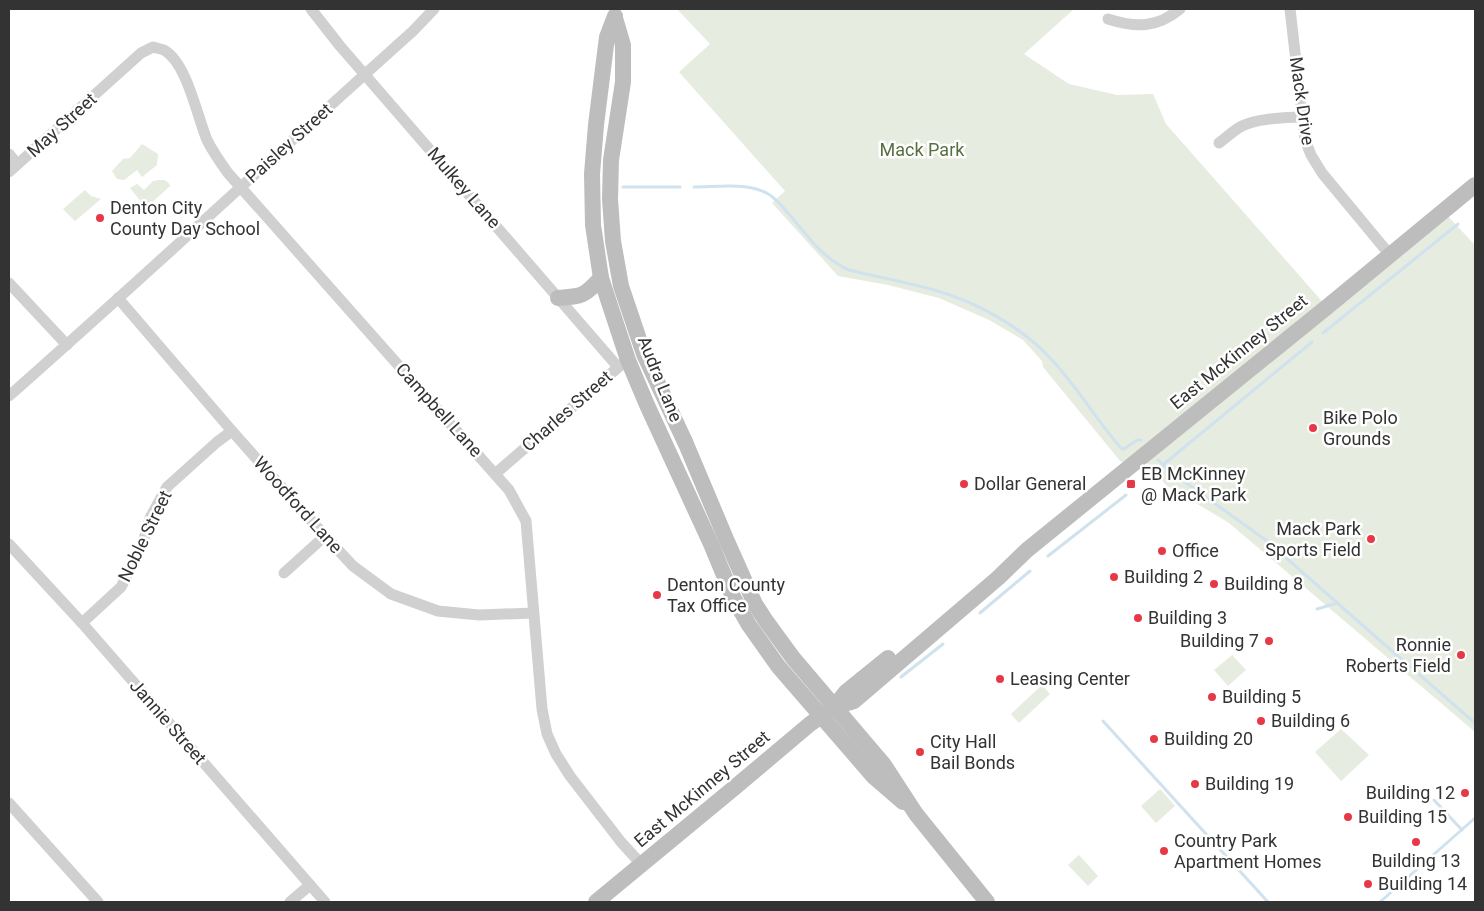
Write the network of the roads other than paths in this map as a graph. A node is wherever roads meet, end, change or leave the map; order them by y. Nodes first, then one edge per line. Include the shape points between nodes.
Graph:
1 (311, 9) edge
2 (434, 9) edge
3 (1180, 9) edge
4 (1290, 9) edge
5 (616, 13) edge
6 (1108, 20) dead end
7 (365, 74) junction
8 (114, 77) joint
9 (1302, 117) junction
10 (596, 125) junction
11 (616, 126) junction
12 (1219, 143) dead end
13 (9, 154) edge
14 (13, 168) edge
15 (1475, 185) edge
16 (240, 187) junction
17 (1390, 255) junction
18 (601, 278) junction
19 (9, 284) edge
20 (118, 298) junction
21 (558, 298) junction
22 (67, 345) junction
23 (630, 360) junction
24 (9, 396) edge
25 (232, 431) junction
26 (495, 474) junction
27 (325, 536) junction
28 (9, 544) edge
29 (284, 573) dead end
30 (533, 613) junction
31 (82, 623) junction
32 (828, 712) junction
33 (9, 803) edge
34 (642, 865) junction
35 (310, 885) junction
36 (984, 899) edge
37 (98, 902) edge
38 (290, 902) edge
39 (325, 902) edge
40 (596, 902) edge

1 - 7 street, Mulkey Lane
2 - 7 street, Paisley Street
3 - 6 street via 1162,20 1144,25
4 - 9 street, Mack Drive
5 - 10 main road, Audra Lane via 607,37
5 - 11 main road, Audra Lane via 623,45 623,82
7 - 16 street, Paisley Street
7 - 21 street, Mulkey Lane
8 - 14 street, May Street
8 - 16 street, Campbell Lane via 141,53 153,47 164,50 182,73 217,159
9 - 12 street via 1249,124
9 - 17 street, Mack Drive via 1305,140 1313,161
10 - 11 main road
10 - 18 main road, Audra Lane via 592,174 593,225
11 - 23 main road, Audra Lane via 610,199
13 - 14 street
15 - 17 main road, East McKinney Street
16 - 20 street, Paisley Street
16 - 26 street, Campbell Lane
17 - 32 main road, East McKinney Street via 1027,550 993,572 846,692
18 - 21 main road via 580,296
18 - 23 main road, Audra Lane
19 - 22 street
20 - 22 street, Paisley Street
20 - 25 street, Woodford Lane
21 - 23 street, Mulkey Lane
22 - 24 street, Paisley Street
23 - 26 street, Charles Street
23 - 32 main road, Audra Lane via 647,405 718,542 733,597 778,666
25 - 27 street, Woodford Lane
25 - 31 street, Noble Street via 167,487 121,586
26 - 30 street, Campbell Lane via 509,490 526,521
27 - 29 street
27 - 30 street, Woodford Lane via 353,566 391,594 438,611 479,615
28 - 31 street, Jannie Street
30 - 34 street, Campbell Lane via 547,734 570,776
31 - 35 street, Jannie Street
32 - 34 main road, East McKinney Street
32 - 36 main road, Audra Lane via 874,778 916,814
33 - 37 street
34 - 40 main road, East McKinney Street
35 - 38 street
35 - 39 street, Jannie Street

